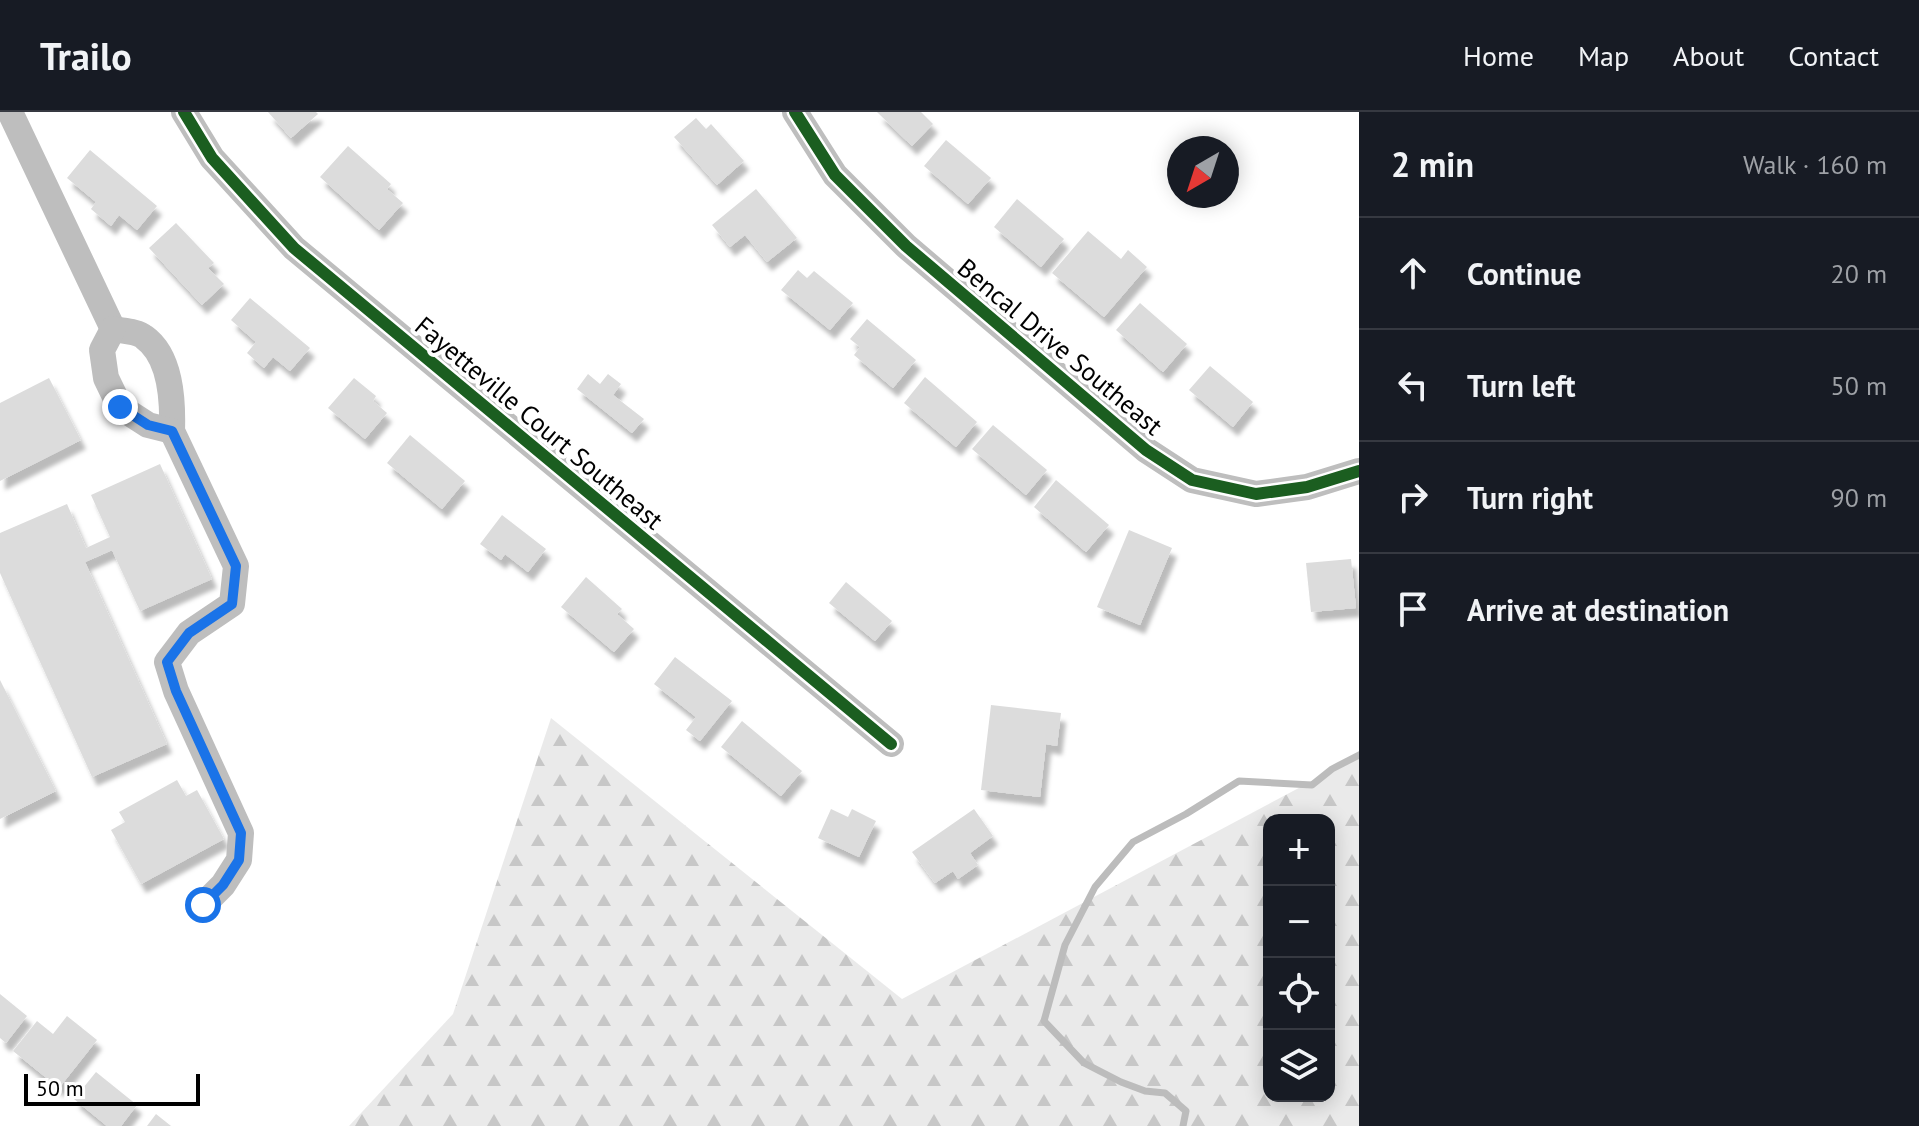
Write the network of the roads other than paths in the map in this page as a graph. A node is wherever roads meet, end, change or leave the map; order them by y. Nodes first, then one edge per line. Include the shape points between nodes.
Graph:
1 (10, 112) edge
2 (184, 112) edge
3 (795, 112) edge
4 (113, 329) junction
5 (172, 431) junction
6 (1359, 471) edge
7 (891, 744) dead end
8 (203, 905) dead end

1 - 4 street
2 - 7 street, Fayetteville Court Southeast via 212,158 294,248
3 - 6 street, Bencal Drive Southeast via 835,175 906,246 1157,458 1192,480 1256,494 1307,487
4 - 5 street via 143,336 166,364
4 - 5 street via 102,350 106,378 120,407 148,425
5 - 8 street via 236,566 232,604 189,633 167,662 241,833 239,860

